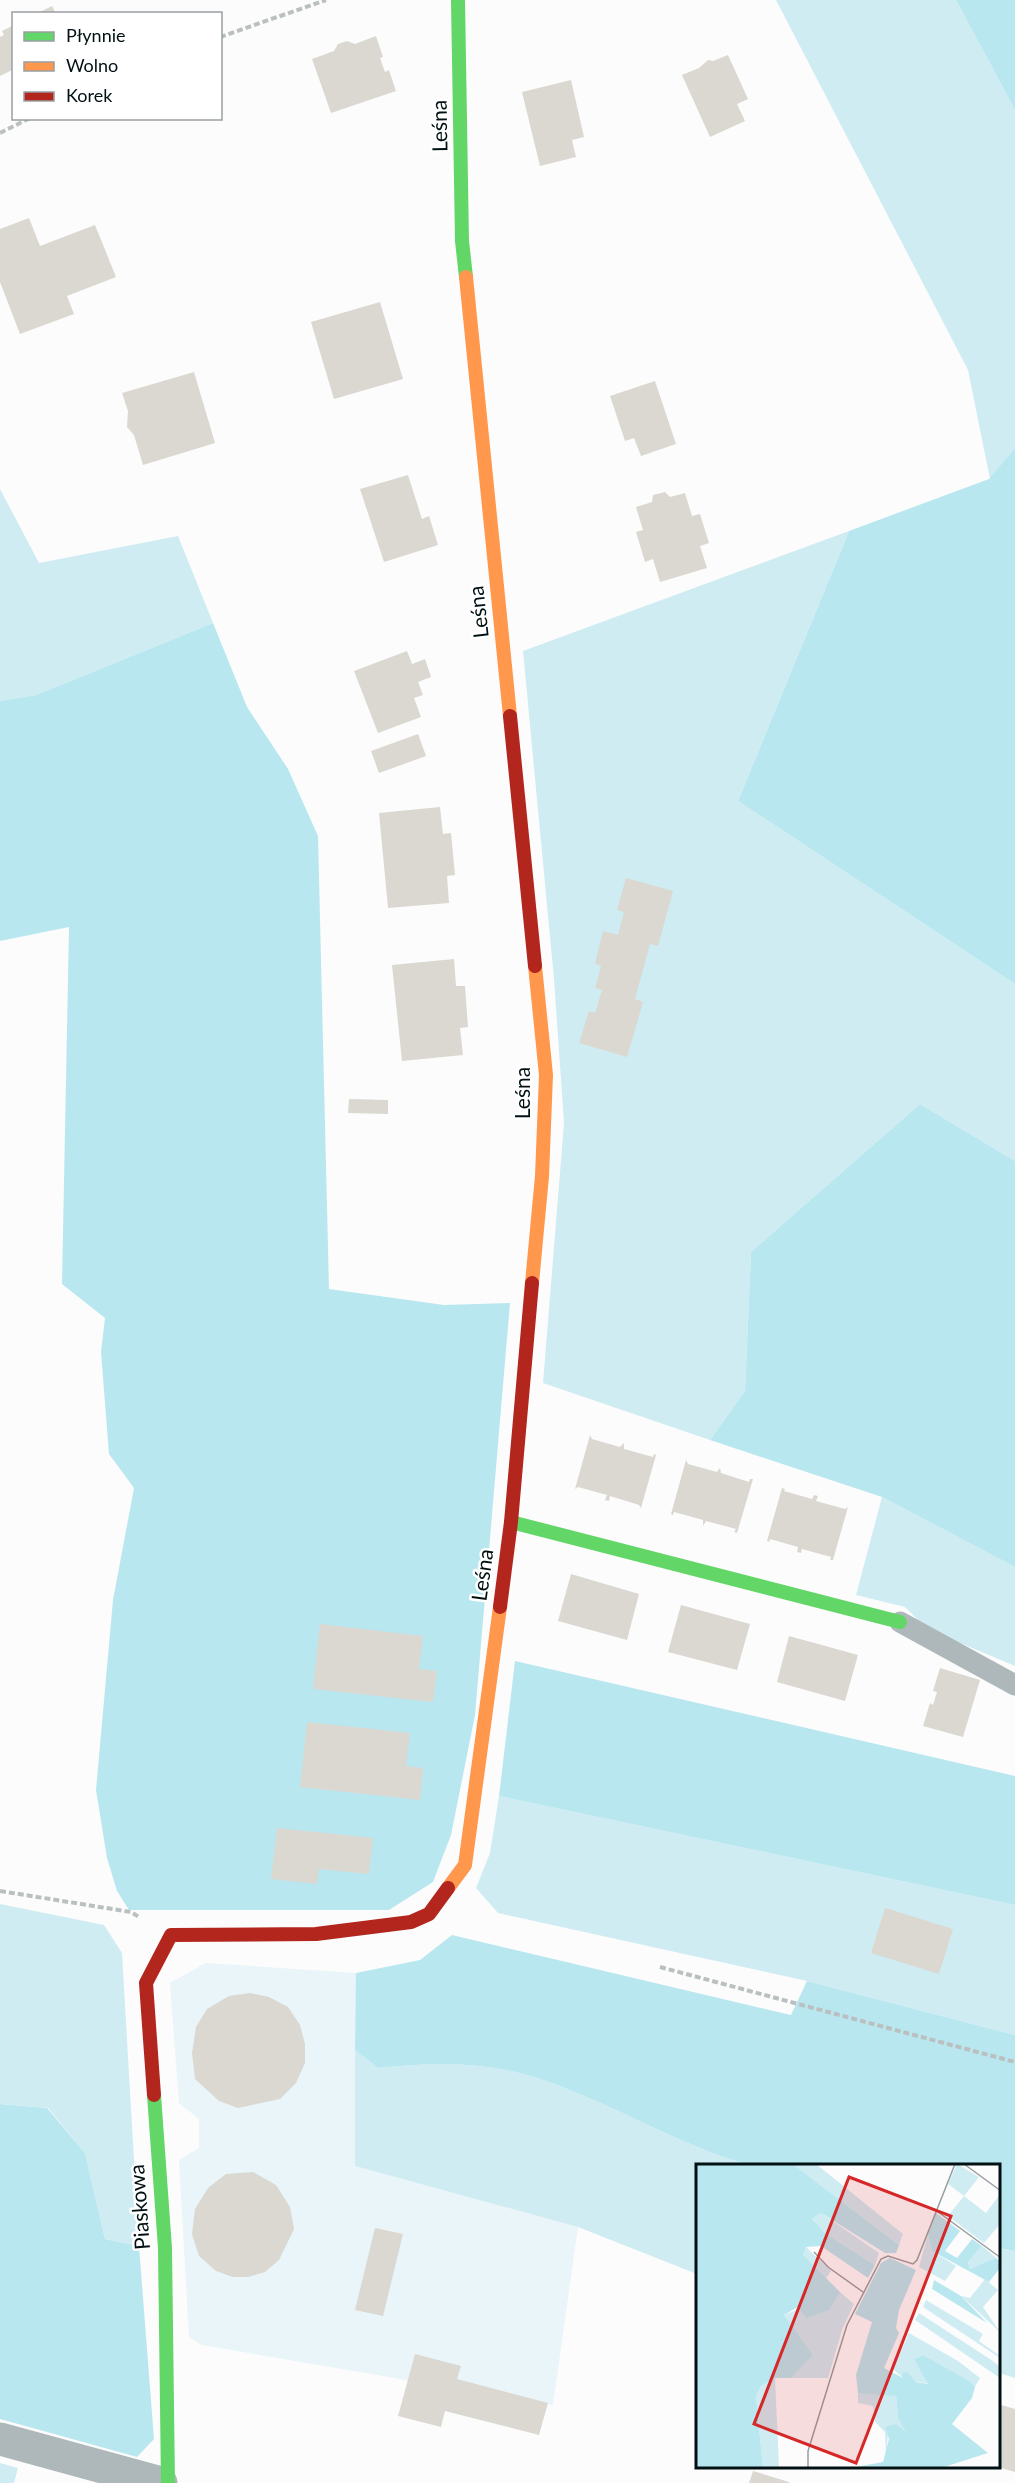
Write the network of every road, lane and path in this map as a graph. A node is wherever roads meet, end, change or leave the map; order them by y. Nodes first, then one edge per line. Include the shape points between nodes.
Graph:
1 (326, 0) edge
2 (458, 0) edge
3 (222, 36) edge
4 (26, 120) edge
5 (0, 133) edge
6 (511, 1522) junction
7 (900, 1622) joint
8 (1015, 1685) edge
9 (0, 1891) edge
10 (171, 1935) junction
11 (660, 1967) dead end
12 (1015, 2062) edge
13 (0, 2439) edge
14 (161, 2483) edge
15 (168, 2483) edge

1 - 3 path
2 - 6 street, Leśna via 462,241 546,1075 543,1176
4 - 5 path
6 - 7 street
6 - 10 street, Leśna via 465,1865 429,1914 411,1922 316,1934
7 - 8 lane
9 - 10 path via 130,1912
10 - 15 street, Piaskowa via 146,1983 165,2248
11 - 12 path
13 - 14 street

